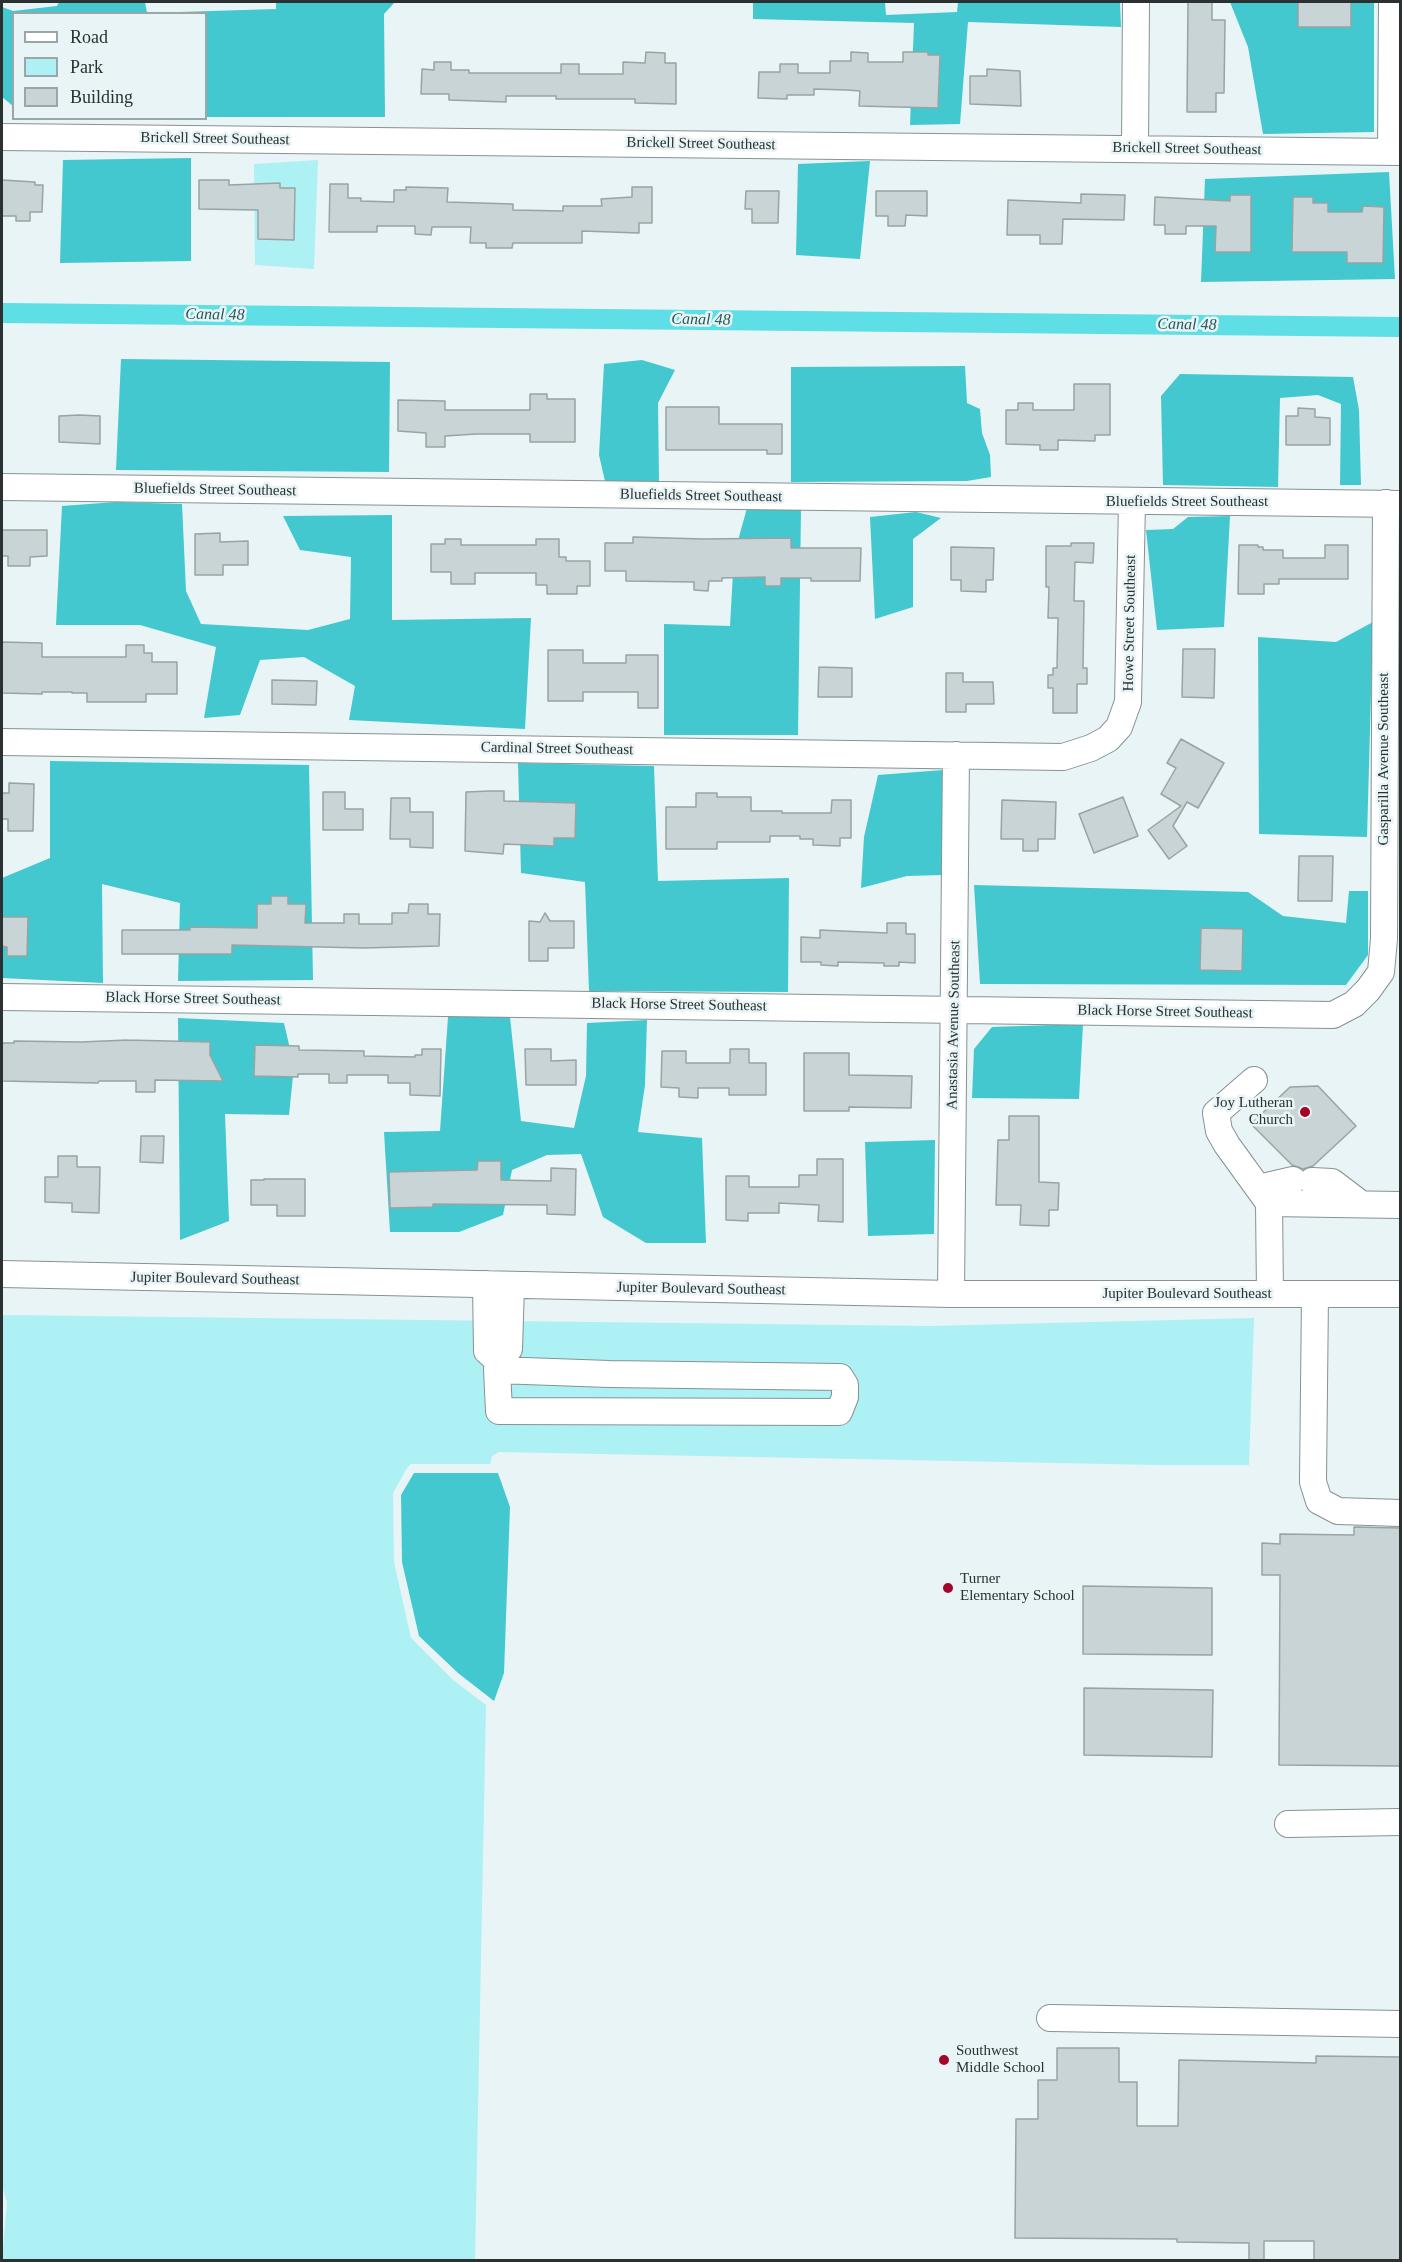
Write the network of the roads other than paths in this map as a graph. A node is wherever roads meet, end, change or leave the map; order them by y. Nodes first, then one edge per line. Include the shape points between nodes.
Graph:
1 (1136, 2) edge
2 (1392, 2) edge
3 (2, 137) edge
4 (1135, 149) junction
5 (1396, 152) edge
6 (2, 487) edge
7 (1132, 502) junction
8 (1393, 503) edge
9 (1108, 739) joint
10 (2, 742) edge
11 (956, 755) junction
12 (2, 997) edge
13 (1354, 1004) joint
14 (954, 1008) junction
15 (1254, 1080) dead end
16 (1264, 1195) junction
17 (1361, 1204) junction
18 (1401, 1205) edge
19 (2, 1274) edge
20 (486, 1284) junction
21 (511, 1285) junction
22 (951, 1294) junction
23 (1269, 1294) junction
24 (1315, 1294) junction
25 (1401, 1294) edge
26 (498, 1365) junction
27 (1401, 1513) edge
28 (1401, 1822) edge
29 (1288, 1824) dead end
30 (1050, 2018) dead end
31 (1401, 2024) edge

1 - 4 street
2 - 5 street
3 - 4 street, Brickell Street Southeast
4 - 5 street, Brickell Street Southeast
6 - 7 street, Bluefields Street Southeast
7 - 8 street, Bluefields Street Southeast
7 - 9 street, Howe Street Southeast via 1128,702 1119,727
8 - 13 street, Gasparilla Avenue Southeast via 1384,939 1381,972
9 - 11 street, Cardinal Street Southeast via 1063,757
10 - 11 street, Cardinal Street Southeast
11 - 14 street, Anastasia Avenue Southeast
12 - 14 street, Black Horse Street Southeast
13 - 14 street, Black Horse Street Southeast via 1333,1015
14 - 22 street, Anastasia Avenue Southeast
15 - 16 street via 1216,1113 1219,1131 1227,1145
16 - 17 street
16 - 17 street via 1303,1181 1332,1182
16 - 23 street
17 - 18 street
19 - 20 street, Jupiter Boulevard Southeast
20 - 21 street, Jupiter Boulevard Southeast
20 - 26 street via 487,1351
21 - 22 street, Jupiter Boulevard Southeast
21 - 26 street via 509,1349
22 - 23 street, Jupiter Boulevard Southeast
23 - 24 street, Jupiter Boulevard Southeast
24 - 25 street, Jupiter Boulevard Southeast
24 - 27 street via 1313,1482 1319,1501 1338,1511
26 - 26 street via 499,1411 839,1412 844,1397 840,1377 609,1374
28 - 29 street
30 - 31 street

